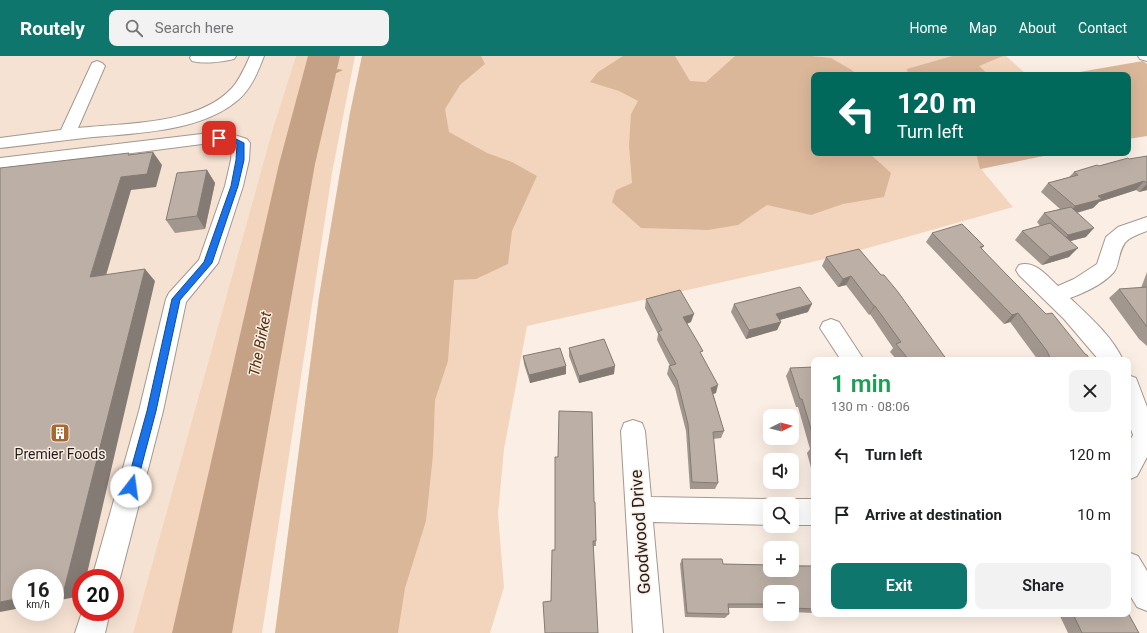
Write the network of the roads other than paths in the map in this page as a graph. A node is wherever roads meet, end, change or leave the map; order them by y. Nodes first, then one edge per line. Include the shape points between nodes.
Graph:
1 (229, 56) edge
2 (257, 56) edge
3 (197, 58) dead end
4 (97, 66) dead end
5 (67, 135) junction
6 (0, 143) edge
7 (0, 164) edge
8 (1147, 224) edge
9 (1026, 270) dead end
10 (1055, 296) junction
11 (831, 328) dead end
12 (851, 357) edge
13 (1110, 357) edge
14 (1131, 395) edge
15 (634, 431) dead end
16 (1131, 462) edge
17 (638, 509) junction
18 (763, 512) edge
19 (799, 512) edge
20 (811, 512) edge
21 (108, 569) edge
22 (1131, 571) edge
23 (1147, 597) edge
24 (93, 621) edge
25 (90, 633) edge
26 (648, 633) edge

1 - 3 street
2 - 5 street via 239,91 211,110 174,121
4 - 5 street
5 - 6 street
7 - 21 street via 210,138 228,138 241,143 234,186 208,263 176,299 151,411
8 - 10 street via 1125,232 1113,242 1106,268 1081,285
9 - 10 street
10 - 13 street
11 - 12 street
14 - 16 street via 1144,436
15 - 17 street, Goodwood Drive
17 - 18 street
17 - 26 street, Goodwood Drive
19 - 20 street
22 - 23 street
24 - 25 street

